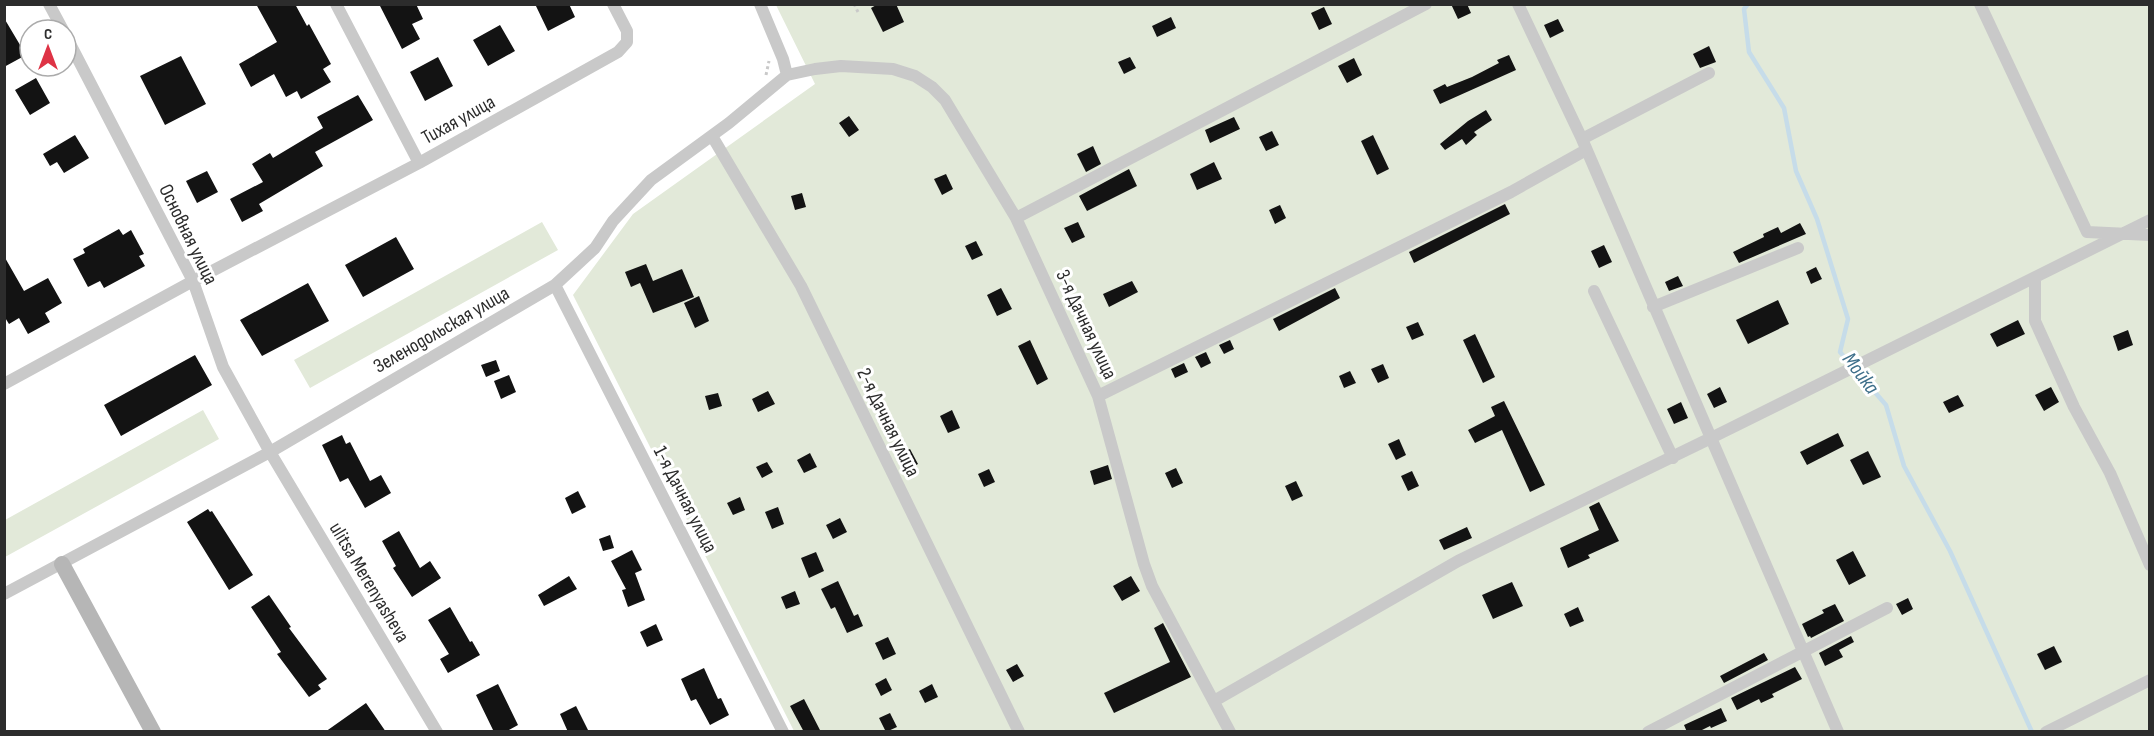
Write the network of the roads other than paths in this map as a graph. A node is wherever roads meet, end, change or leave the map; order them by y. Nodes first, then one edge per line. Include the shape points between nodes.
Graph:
1 (50, 4) edge
2 (336, 4) edge
3 (613, 4) edge
4 (760, 4) edge
5 (1426, 4) edge
6 (1518, 4) edge
7 (1980, 4) edge
8 (57, 18) edge
9 (78, 59) edge
10 (1709, 73) dead end
11 (787, 75) junction
12 (712, 136) junction
13 (1584, 144) junction
14 (419, 163) junction
15 (1016, 218) junction
16 (2150, 220) edge
17 (2121, 235) junction
18 (2150, 236) edge
19 (1798, 248) dead end
20 (2035, 278) junction
21 (193, 281) junction
22 (555, 285) junction
23 (1594, 291) dead end
24 (1653, 307) junction
25 (5, 382) edge
26 (1098, 396) junction
27 (1711, 438) junction
28 (270, 452) junction
29 (1673, 458) junction
30 (62, 564) junction
31 (2150, 565) edge
32 (4, 594) edge
33 (1887, 608) dead end
34 (1802, 651) junction
35 (2150, 680) edge
36 (1214, 701) junction
37 (153, 732) edge
38 (437, 732) edge
39 (783, 732) edge
40 (1019, 732) edge
41 (1230, 732) edge
42 (1648, 732) edge
43 (1838, 732) edge
44 (2046, 732) edge

1 - 8 street
2 - 14 street, Тихая улица
3 - 14 street, Тихая улица via 627,31 627,42 618,52
4 - 11 street
5 - 15 street
6 - 13 street
7 - 17 street via 2087,231
9 - 21 street, Основная улица
10 - 13 street
11 - 12 street, Зеленодольская улица
11 - 15 street, 3-я Дачная улица via 864,66 915,76 932,87 951,108
12 - 22 street, Зеленодольская улица via 651,180 613,221 596,248
12 - 40 street, 2-я Дачная улица via 801,286
13 - 24 street
13 - 26 street via 1511,192
14 - 21 street
15 - 26 street, 3-я Дачная улица
16 - 17 street
17 - 18 street
17 - 20 street
19 - 24 street
20 - 27 street
20 - 31 street via 2035,321 2074,407 2110,473
21 - 25 street
21 - 28 street, Основная улица via 223,367
22 - 28 street, Зеленодольская улица
22 - 39 street, 1-я Дачная улица
23 - 29 street
24 - 27 street
26 - 36 street, 3-я Дачная улица via 1152,586
27 - 29 street
27 - 34 street
28 - 30 street, Зеленодольская улица
28 - 38 street, ulitsa Merenyasheva
29 - 36 street via 1458,561
30 - 32 street, Зеленодольская улица
30 - 37 street
33 - 34 street
34 - 42 street
34 - 43 street
35 - 44 street
36 - 41 street, 3-я Дачная улица

